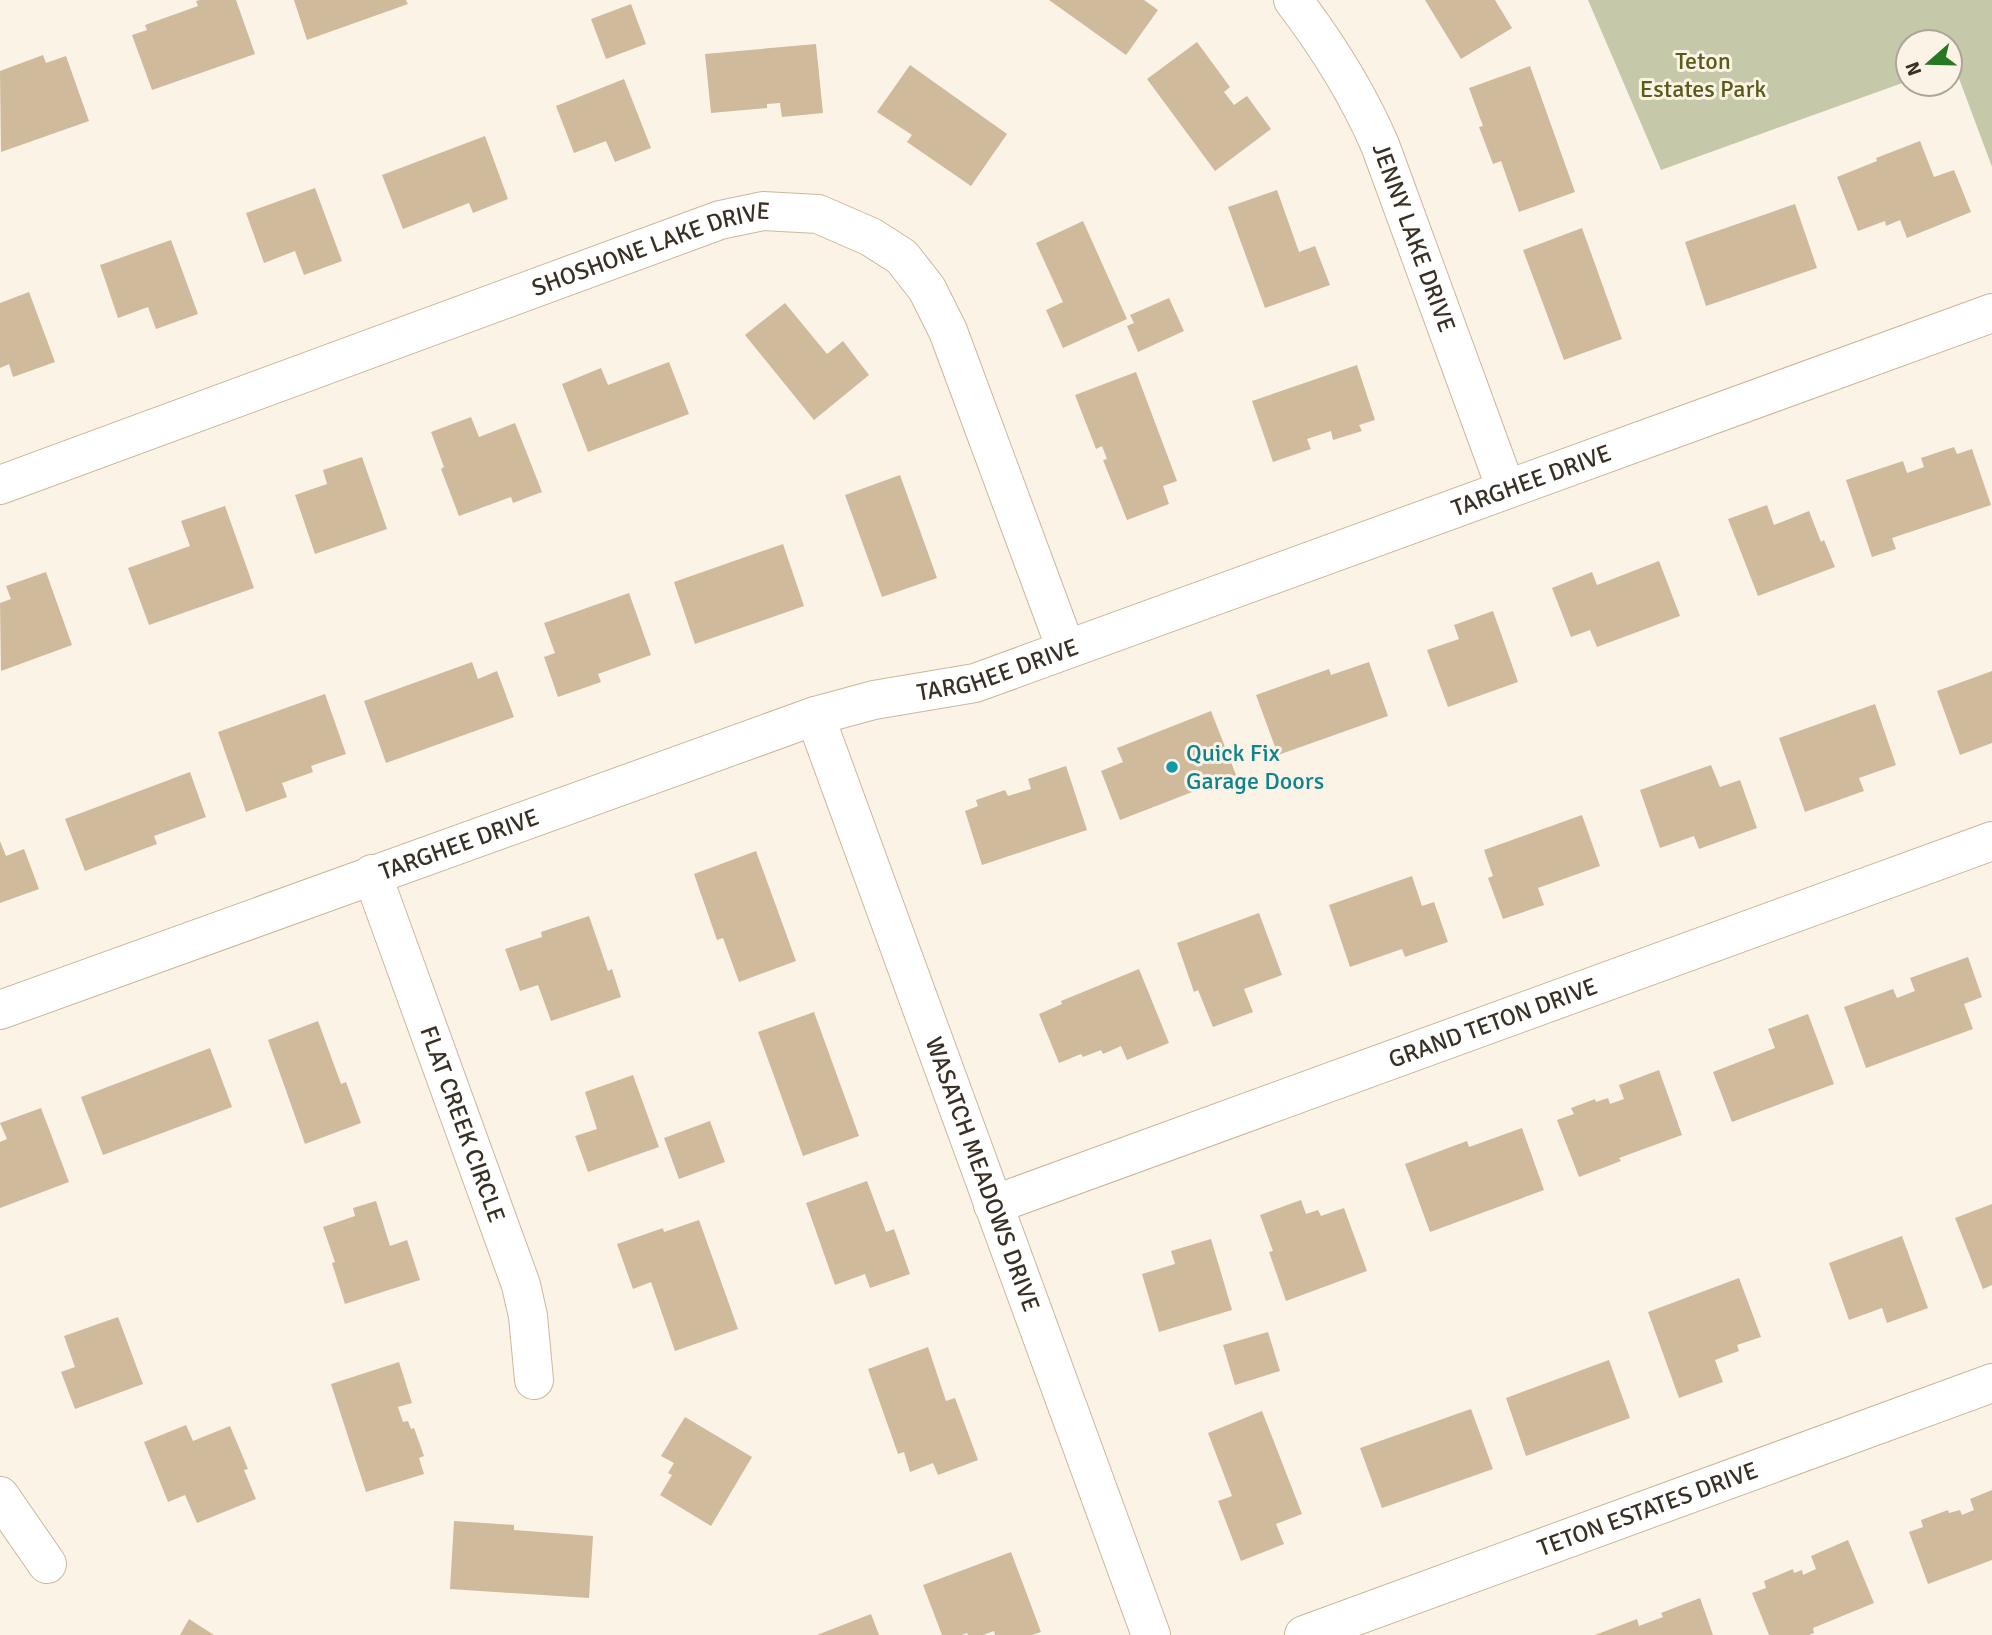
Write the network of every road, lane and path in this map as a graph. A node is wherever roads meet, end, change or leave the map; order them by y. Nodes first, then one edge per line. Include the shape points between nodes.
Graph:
1 (1293, 0) edge
2 (1992, 313) edge
3 (0, 485) edge
4 (1506, 489) junction
5 (1066, 649) junction
6 (815, 716) junction
7 (1992, 841) edge
8 (372, 874) junction
9 (0, 1010) edge
10 (993, 1205) junction
11 (534, 1380) dead end
12 (1992, 1383) edge
13 (0, 1496) edge
14 (47, 1564) dead end
15 (1151, 1635) edge
16 (1304, 1635) edge

1 - 4 street, JENNY LAKE DRIVE via 1345,73 1370,120
2 - 4 street, TARGHEE DRIVE
3 - 5 street, SHOSHONE LAKE DRIVE via 720,220 763,211 818,214 871,237 902,257 927,289 948,331
4 - 5 street, TARGHEE DRIVE
5 - 6 street, TARGHEE DRIVE via 975,683 874,700
6 - 8 street, TARGHEE DRIVE
6 - 10 street, WASATCH MEADOWS DRIVE
7 - 10 street, GRAND TETON DRIVE
8 - 9 street, TARGHEE DRIVE
8 - 11 street, FLAT CREEK CIRCLE via 521,1285
10 - 15 street, WASATCH MEADOWS DRIVE
12 - 16 street, TETON ESTATES DRIVE
13 - 14 street

